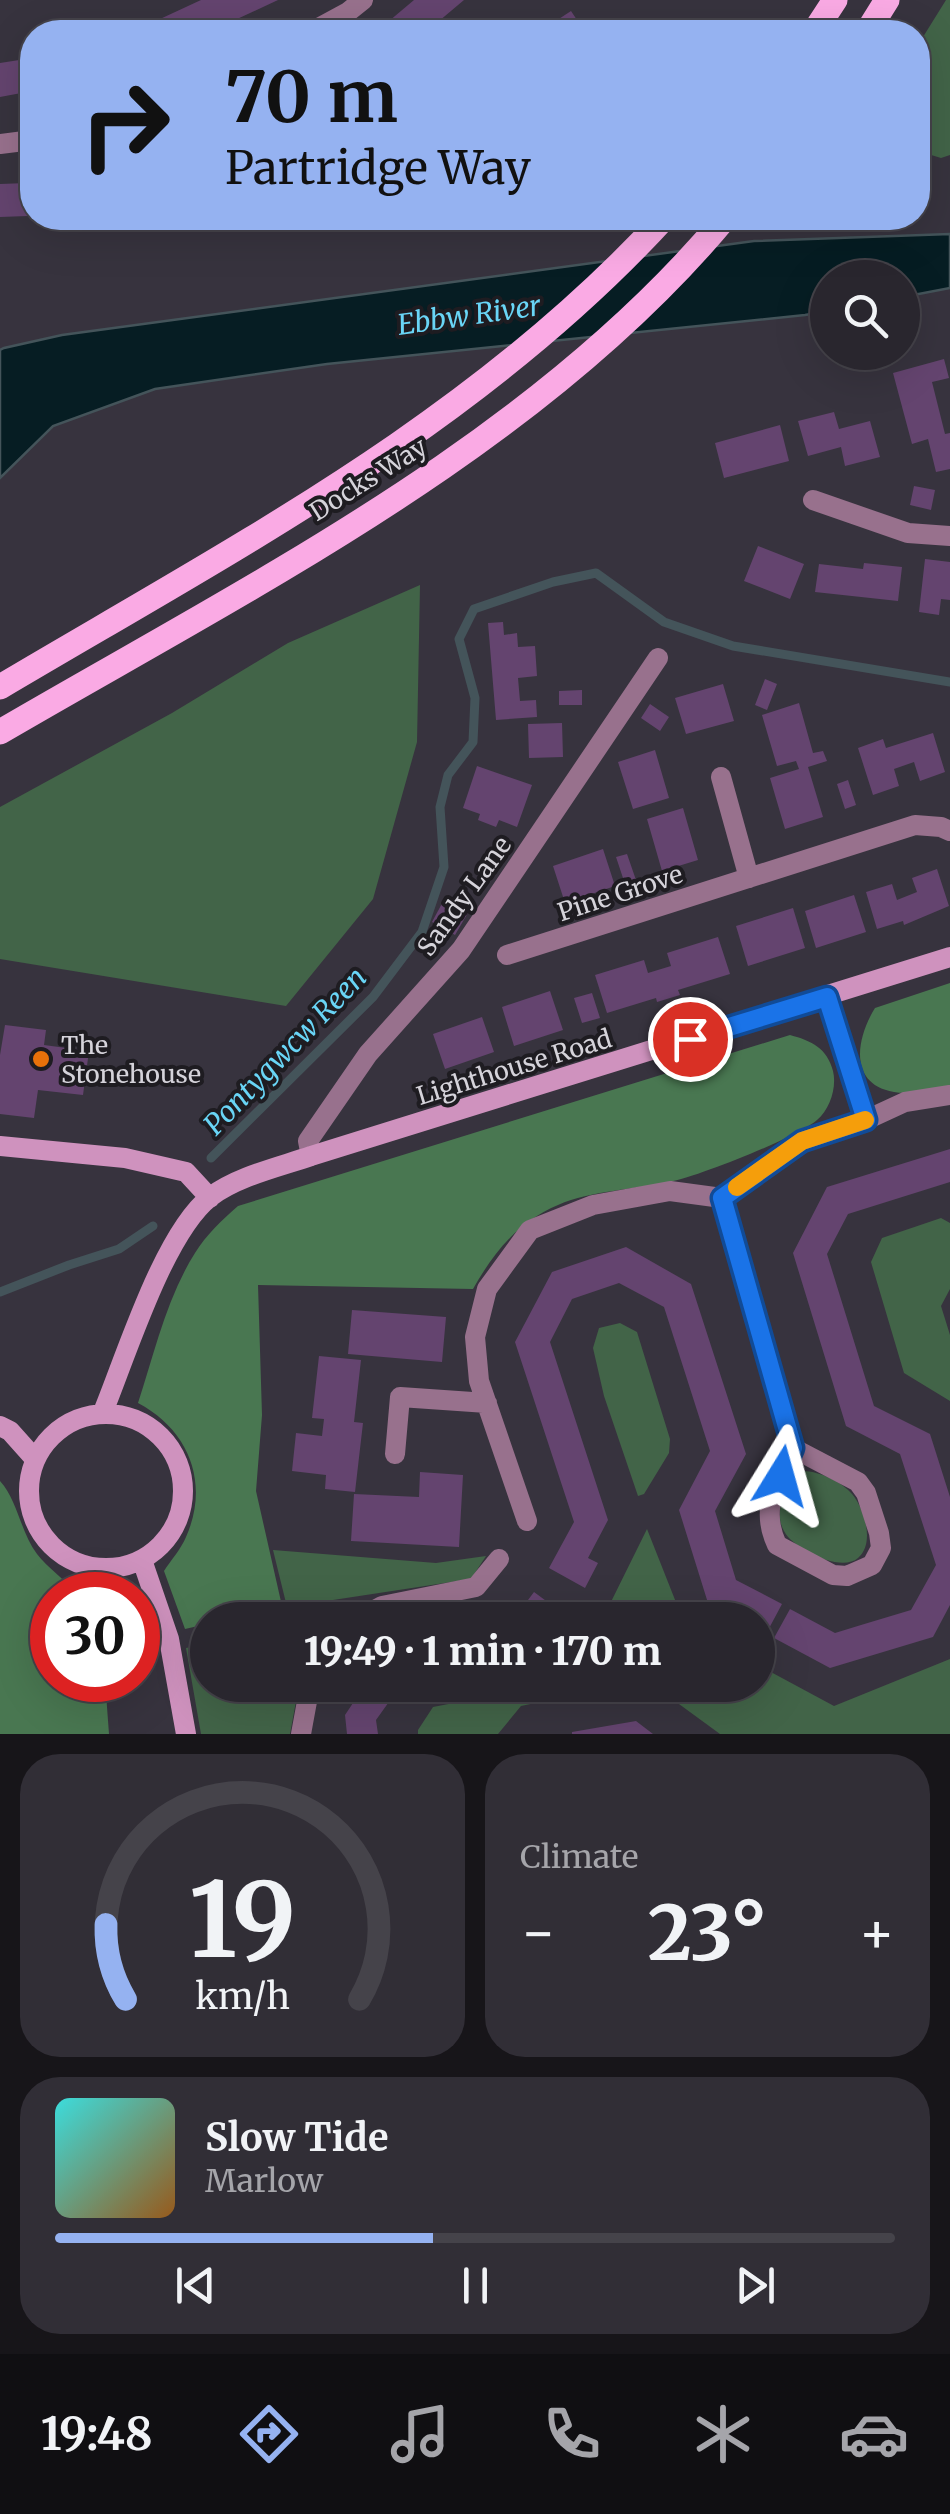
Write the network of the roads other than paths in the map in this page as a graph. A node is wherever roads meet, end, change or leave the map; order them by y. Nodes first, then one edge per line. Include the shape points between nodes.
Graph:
1 (363, 0) edge
2 (333, 20) edge
3 (653, 230) edge
4 (714, 230) edge
5 (813, 500) dead end
6 (950, 536) edge
7 (658, 658) dead end
8 (0, 687) edge
9 (0, 732) edge
10 (721, 777) dead end
11 (950, 830) edge
12 (749, 878) junction
13 (506, 955) dead end
14 (950, 956) edge
15 (827, 997) junction
16 (950, 1095) edge
17 (866, 1120) junction
18 (0, 1146) edge
19 (311, 1156) junction
20 (210, 1198) junction
21 (722, 1198) junction
22 (487, 1403) junction
23 (103, 1412) junction
24 (0, 1426) edge
25 (793, 1448) junction
26 (394, 1454) dead end
27 (35, 1459) junction
28 (527, 1522) dead end
29 (499, 1559) dead end
30 (142, 1560) junction
31 (403, 1602) edge
32 (307, 1702) edge
33 (186, 1734) edge
34 (301, 1734) edge

1 - 2 street
3 - 8 main road, Docks Way via 575,308 366,469
4 - 9 main road, Docks Way via 632,316 513,416 393,502
5 - 6 street via 908,532
7 - 19 street, Sandy Lane via 462,950 368,1054 308,1141
10 - 12 street
11 - 12 street, Pine Grove via 915,826
12 - 13 street, Pine Grove
14 - 15 main road, Lighthouse Road
15 - 17 street
15 - 19 main road, Lighthouse Road
16 - 17 street via 905,1102
17 - 21 street via 802,1141
18 - 20 main road via 124,1158 186,1172
19 - 20 main road, Lighthouse Road
20 - 23 main road, Lighthouse Road via 164,1262
21 - 22 street via 670,1191 594,1204 530,1230 486,1289 475,1338
21 - 25 street
22 - 26 street via 400,1397
22 - 28 street
23 - 27 main road via 61,1427
23 - 30 main road via 155,1430 178,1459 182,1508 171,1533
24 - 27 main road
25 - 25 street via 858,1482 866,1493 881,1548 863,1572 833,1574 777,1544 770,1504
27 - 30 main road via 28,1485 31,1512 53,1548 89,1567
29 - 31 street via 476,1588
30 - 33 main road via 170,1639
32 - 34 street

